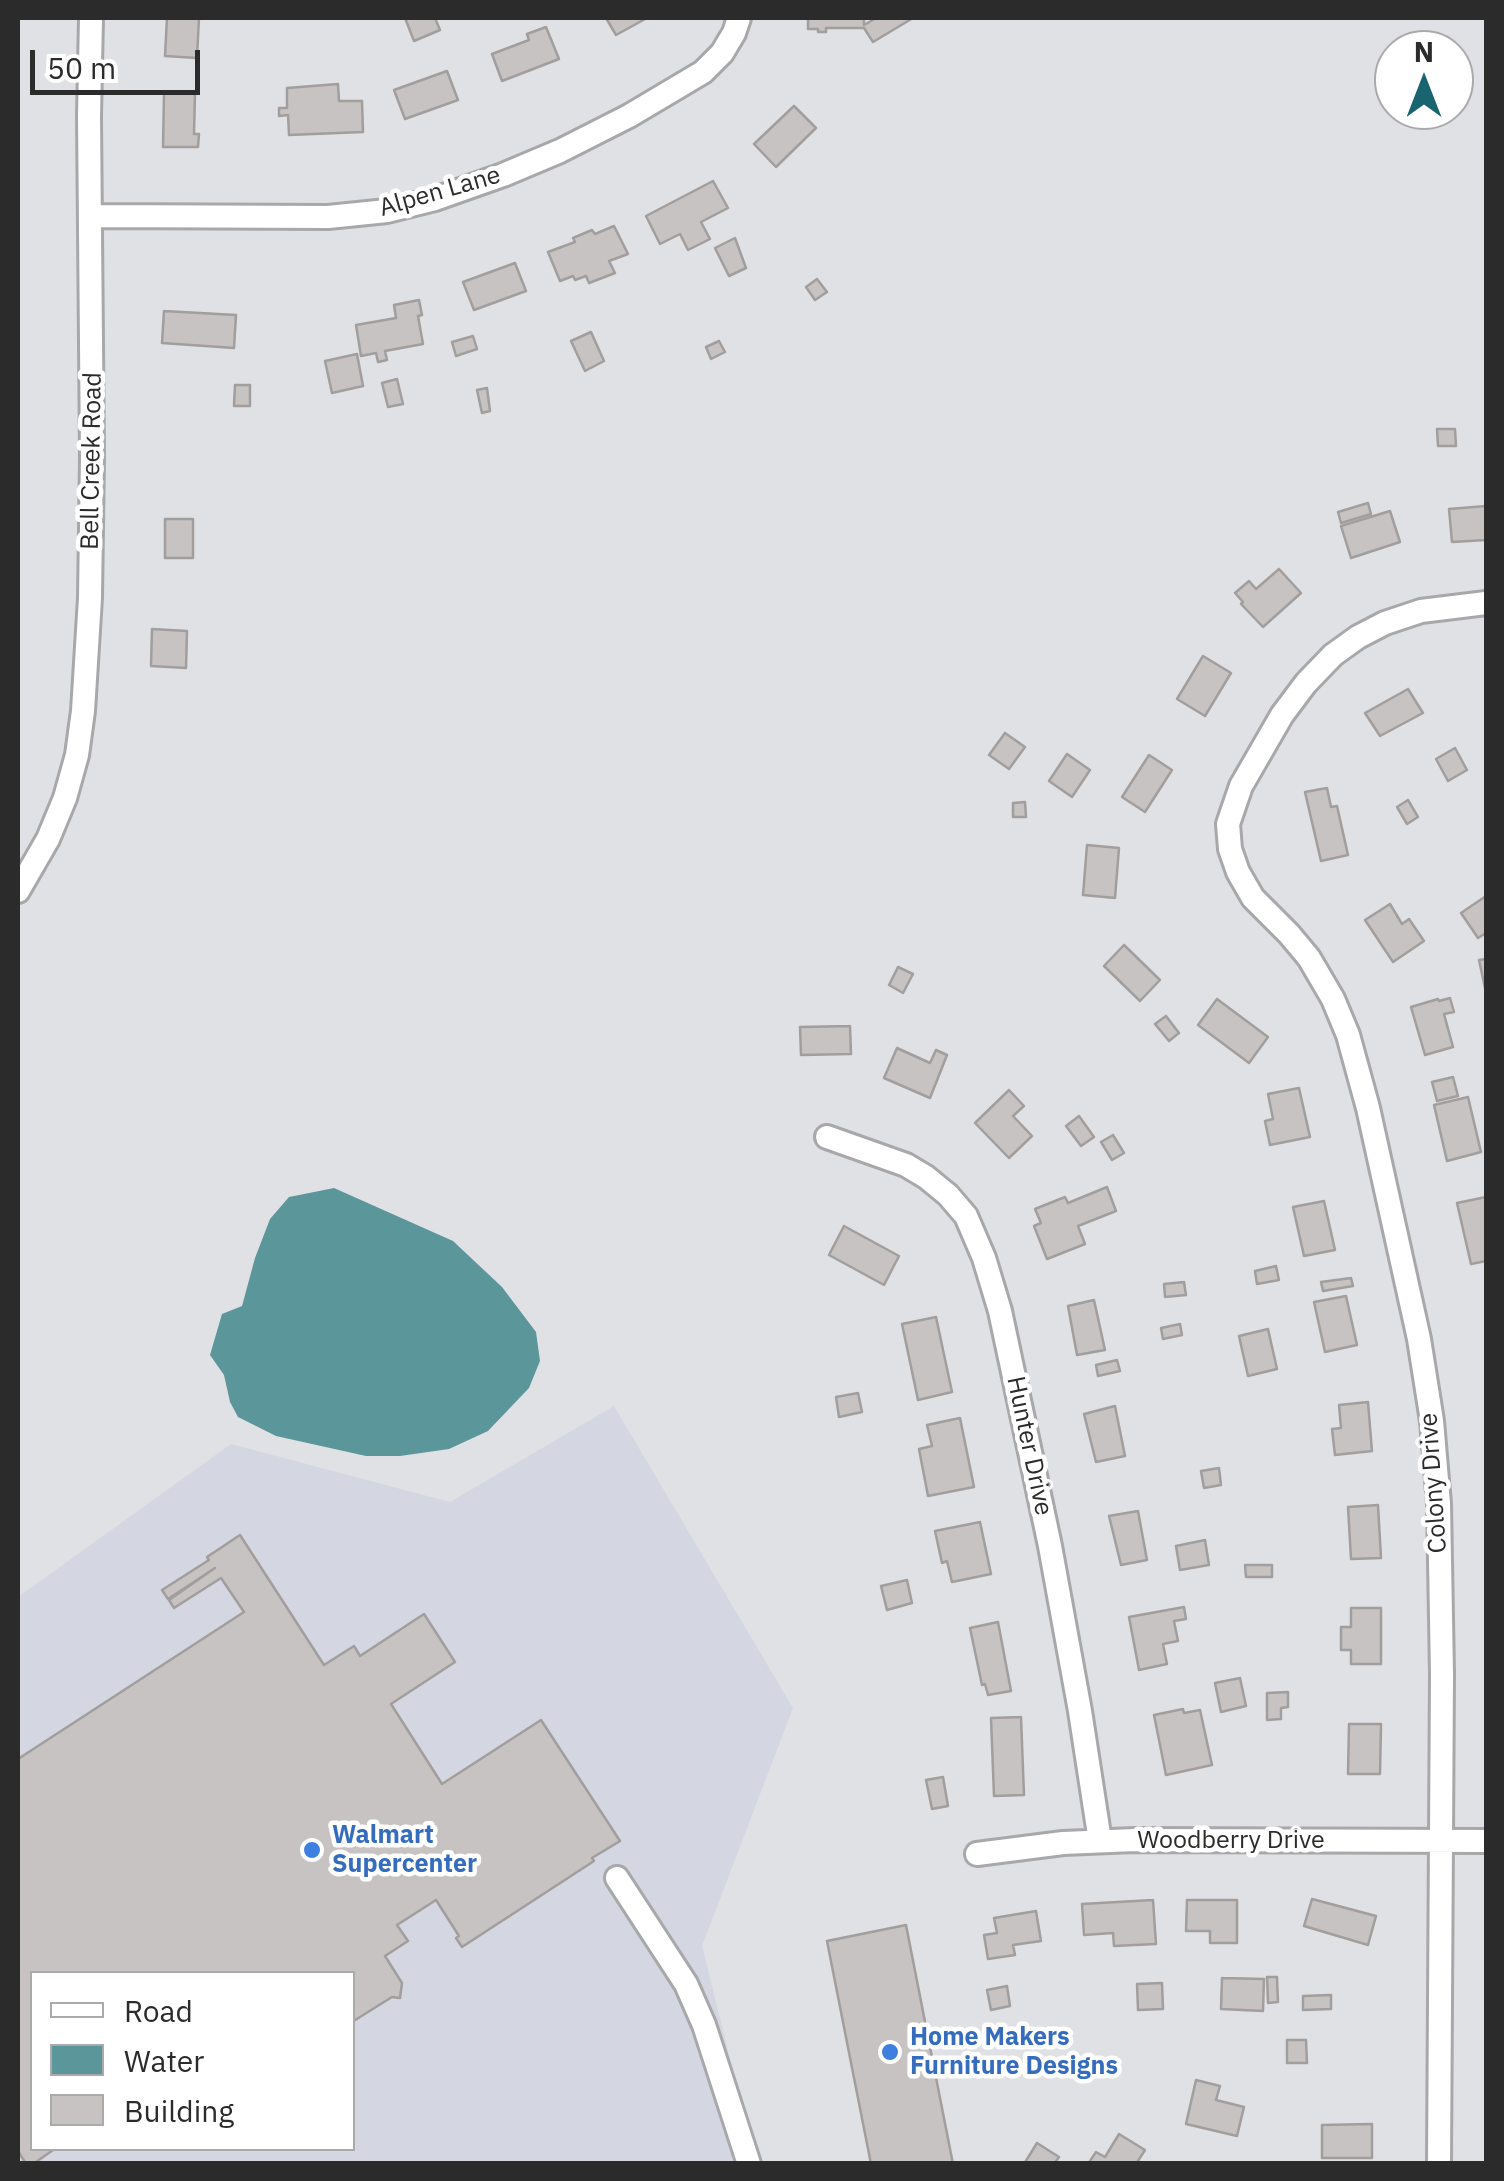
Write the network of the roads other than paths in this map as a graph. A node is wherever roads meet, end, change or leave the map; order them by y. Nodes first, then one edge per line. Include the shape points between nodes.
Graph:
1 (91, 18) edge
2 (739, 20) edge
3 (91, 216) junction
4 (1486, 602) edge
5 (18, 891) edge
6 (827, 1138) dead end
7 (1100, 1841) junction
8 (1439, 1841) junction
9 (1486, 1841) edge
10 (977, 1854) dead end
11 (617, 1878) dead end
12 (749, 2164) edge
13 (1439, 2164) edge

1 - 3 street, Bell Creek Road
2 - 3 street, Alpen Lane via 722,53 702,72 629,116 503,176 435,199 328,218
3 - 5 street, Bell Creek Road via 92,510 83,712 65,798
4 - 8 street, Colony Drive via 1385,623 1333,656 1282,714 1241,786 1228,824 1238,872 1309,958 1348,1034 1419,1339 1439,1504
6 - 7 street, Hunter Drive via 926,1177 966,1216 984,1258 1050,1546
7 - 8 street, Woodberry Drive
7 - 10 street, Woodberry Drive
8 - 9 street, Woodberry Drive
8 - 13 street, Colony Drive
11 - 12 street via 686,1984

